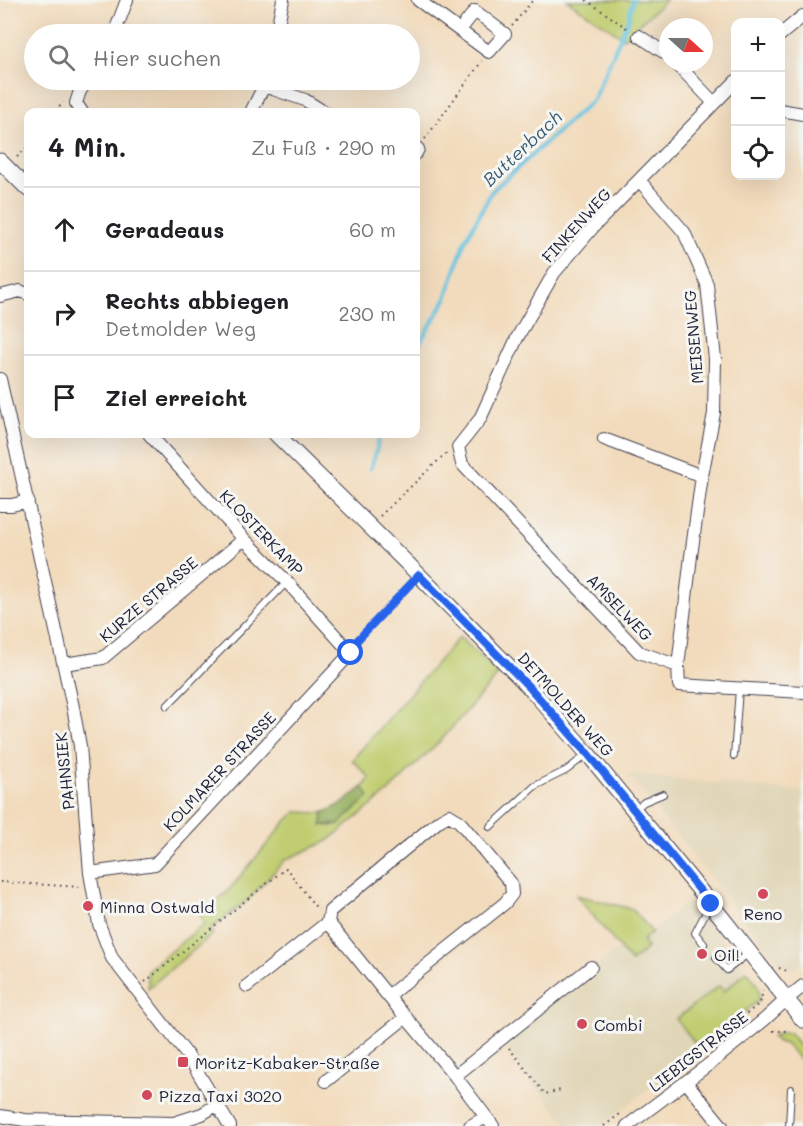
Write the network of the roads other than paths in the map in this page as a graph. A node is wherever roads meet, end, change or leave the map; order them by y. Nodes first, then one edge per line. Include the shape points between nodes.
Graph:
1 (128, 0) edge
2 (284, 0) edge
3 (418, 0) edge
4 (803, 16) edge
5 (118, 24) edge
6 (278, 24) edge
7 (460, 30) junction
8 (785, 31) edge
9 (639, 36) dead end
10 (659, 49) edge
11 (685, 72) edge
12 (731, 89) edge
13 (81, 90) edge
14 (261, 90) edge
15 (281, 90) edge
16 (714, 103) junction
17 (79, 108) edge
18 (253, 108) edge
19 (318, 108) edge
20 (785, 111) edge
21 (803, 114) edge
22 (8, 160) edge
23 (639, 180) junction
24 (24, 183) edge
25 (24, 292) edge
26 (0, 296) edge
27 (0, 380) edge
28 (152, 438) edge
29 (280, 438) edge
30 (603, 439) dead end
31 (458, 447) joint
32 (702, 476) junction
33 (28, 501) junction
34 (0, 505) edge
35 (244, 539) junction
36 (287, 582) junction
37 (349, 651) joint
38 (64, 664) junction
39 (678, 666) junction
40 (739, 689) junction
41 (803, 692) edge
42 (167, 706) dead end
43 (588, 754) junction
44 (734, 756) dead end
45 (663, 794) dead end
46 (634, 810) junction
47 (490, 827) dead end
48 (90, 873) junction
49 (711, 904) junction
50 (328, 922) junction
51 (704, 944) dead end
52 (749, 953) junction
53 (716, 958) dead end
54 (591, 967) dead end
55 (248, 986) dead end
56 (803, 986) edge
57 (388, 996) junction
58 (787, 999) junction
59 (406, 1017) junction
60 (803, 1020) edge
61 (455, 1076) junction
62 (326, 1081) dead end
63 (686, 1082) junction
64 (791, 1089) dead end
65 (218, 1104) junction
66 (0, 1116) edge
67 (489, 1121) edge
68 (179, 1124) edge
69 (226, 1125) edge
70 (470, 1126) edge
71 (627, 1126) edge
72 (723, 1126) edge
73 (789, 1126) edge

1 - 5 street
2 - 6 street
3 - 7 street
4 - 8 street
7 - 7 street via 489,52 505,34 475,11
9 - 10 street
11 - 16 street
12 - 16 street, FINKENWEG
13 - 17 street via 76,103
14 - 18 street
15 - 19 street
16 - 23 street, FINKENWEG
20 - 21 street
22 - 24 street
23 - 31 street, FINKENWEG via 554,273 517,338 480,419
23 - 32 street, MEISENWEG via 684,232 707,284 715,359 714,413
25 - 26 street
27 - 33 street, PAHNSIEK
28 - 35 street, KLOSTERKAMP
29 - 43 street, DETMOLDER WEG via 531,689
30 - 32 street
31 - 39 street, AMSELWEG via 462,464 639,652
32 - 39 street, MEISENWEG
33 - 34 street
33 - 38 street, PAHNSIEK
35 - 36 street, KLOSTERKAMP
35 - 38 street, KURZE STRASSE via 103,658
36 - 37 street, KLOSTERKAMP
36 - 42 lane
37 - 48 street, KOLMARER STRASSE via 155,864
38 - 48 street, PAHNSIEK via 80,746
39 - 40 street via 679,686
40 - 41 street
40 - 44 lane
43 - 46 street, DETMOLDER WEG
43 - 47 lane via 535,786
45 - 46 lane
46 - 49 street, DETMOLDER WEG
48 - 65 street, PAHNSIEK via 99,924 112,958 188,1056
49 - 51 lane via 695,933
49 - 52 street, DETMOLDER WEG
50 - 55 street
50 - 57 street
50 - 57 street via 330,911 449,815 459,820 511,883 512,894 505,903
52 - 53 lane via 727,970
52 - 58 street, DETMOLDER WEG
54 - 61 street
56 - 58 street, LIEBIGSTRASSE
57 - 59 street
58 - 60 street, DETMOLDER WEG
58 - 63 street, LIEBIGSTRASSE
59 - 61 street
59 - 62 street
61 - 67 street
63 - 71 street, LIEBIGSTRASSE
63 - 72 street
64 - 73 lane
65 - 68 street
65 - 69 street, PAHNSIEK
66 - 68 street
67 - 70 street

